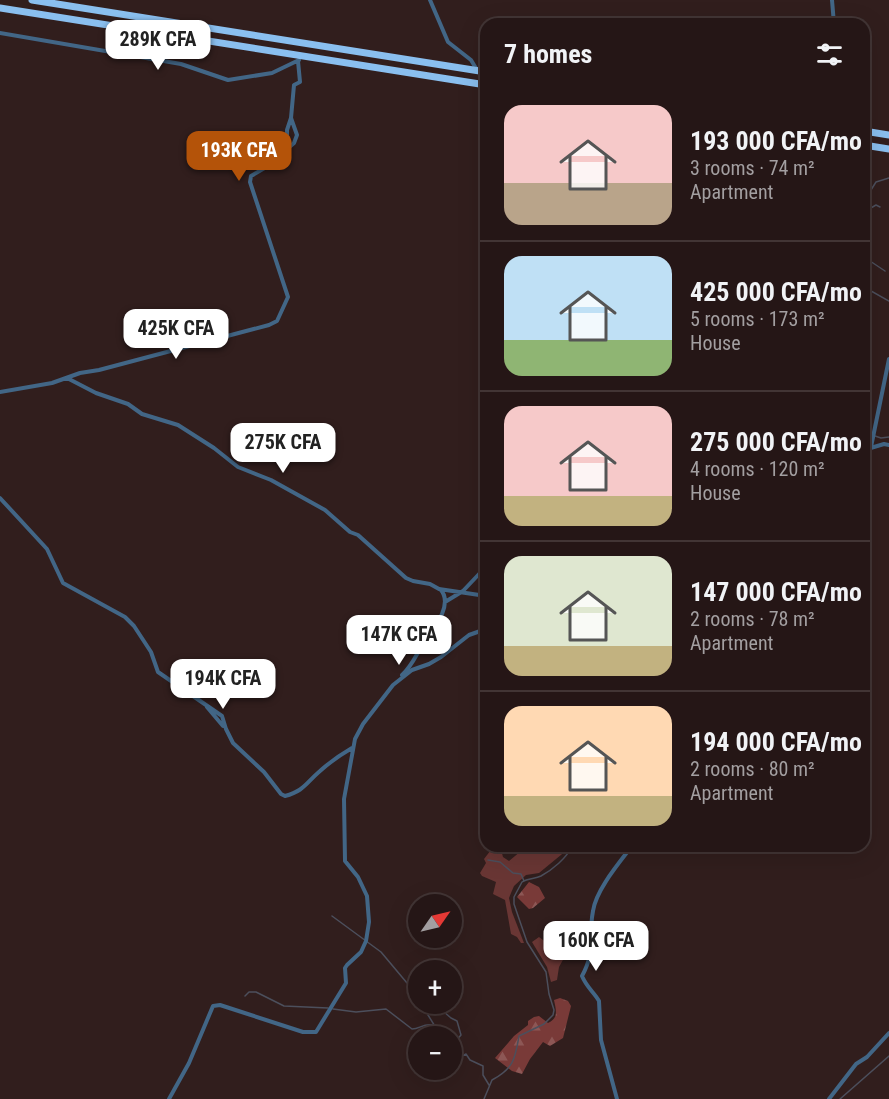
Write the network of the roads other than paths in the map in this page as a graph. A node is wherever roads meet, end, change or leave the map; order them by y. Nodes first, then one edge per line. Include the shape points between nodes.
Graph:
1 (32, 0) edge
2 (430, 0) edge
3 (436, 0) edge
4 (832, 0) edge
5 (433, 6) junction
6 (0, 8) edge
7 (834, 18) edge
8 (0, 33) edge
9 (306, 57) junction
10 (298, 61) junction
11 (478, 70) joint
12 (480, 84) edge
13 (291, 118) junction
14 (870, 133) edge
15 (889, 135) edge
16 (870, 146) edge
17 (287, 149) junction
18 (889, 149) edge
19 (889, 359) edge
20 (66, 378) junction
21 (0, 392) edge
22 (889, 445) edge
23 (871, 447) joint
24 (0, 498) edge
25 (480, 571) edge
26 (439, 589) junction
27 (463, 591) junction
28 (480, 595) edge
29 (445, 602) junction
30 (480, 631) edge
31 (393, 685) junction
32 (352, 747) junction
33 (628, 852) edge
34 (889, 1033) edge
35 (170, 1099) edge
36 (617, 1099) edge
37 (829, 1099) edge

1 - 11 highway
2 - 5 street
3 - 5 street
4 - 7 street
5 - 11 street via 448,42
6 - 9 highway
8 - 10 street via 181,64 228,80 272,73
9 - 10 street
9 - 12 highway
10 - 13 street via 300,82 294,85
13 - 17 street via 286,130
13 - 17 street via 297,135
14 - 15 highway
16 - 18 highway
17 - 20 street via 251,176 250,182 288,297 277,321
19 - 23 street
20 - 21 street
20 - 26 street via 128,404 142,414 178,425 237,467 271,480 325,510 406,578
22 - 23 street
24 - 32 street via 47,549 63,583 125,617 152,652 158,672 222,716 233,743 281,794 296,793 307,786 318,772
25 - 27 street
26 - 27 street
26 - 29 street
27 - 28 street
27 - 29 street
29 - 31 street via 434,631
30 - 31 street
31 - 32 street via 363,724
32 - 35 street via 344,800 345,861 367,896 369,922 361,952 345,968 346,983 316,1032 303,1032 213,1006
33 - 36 street via 593,908 590,959 582,976 599,1001 601,1040
34 - 37 street via 856,1064

